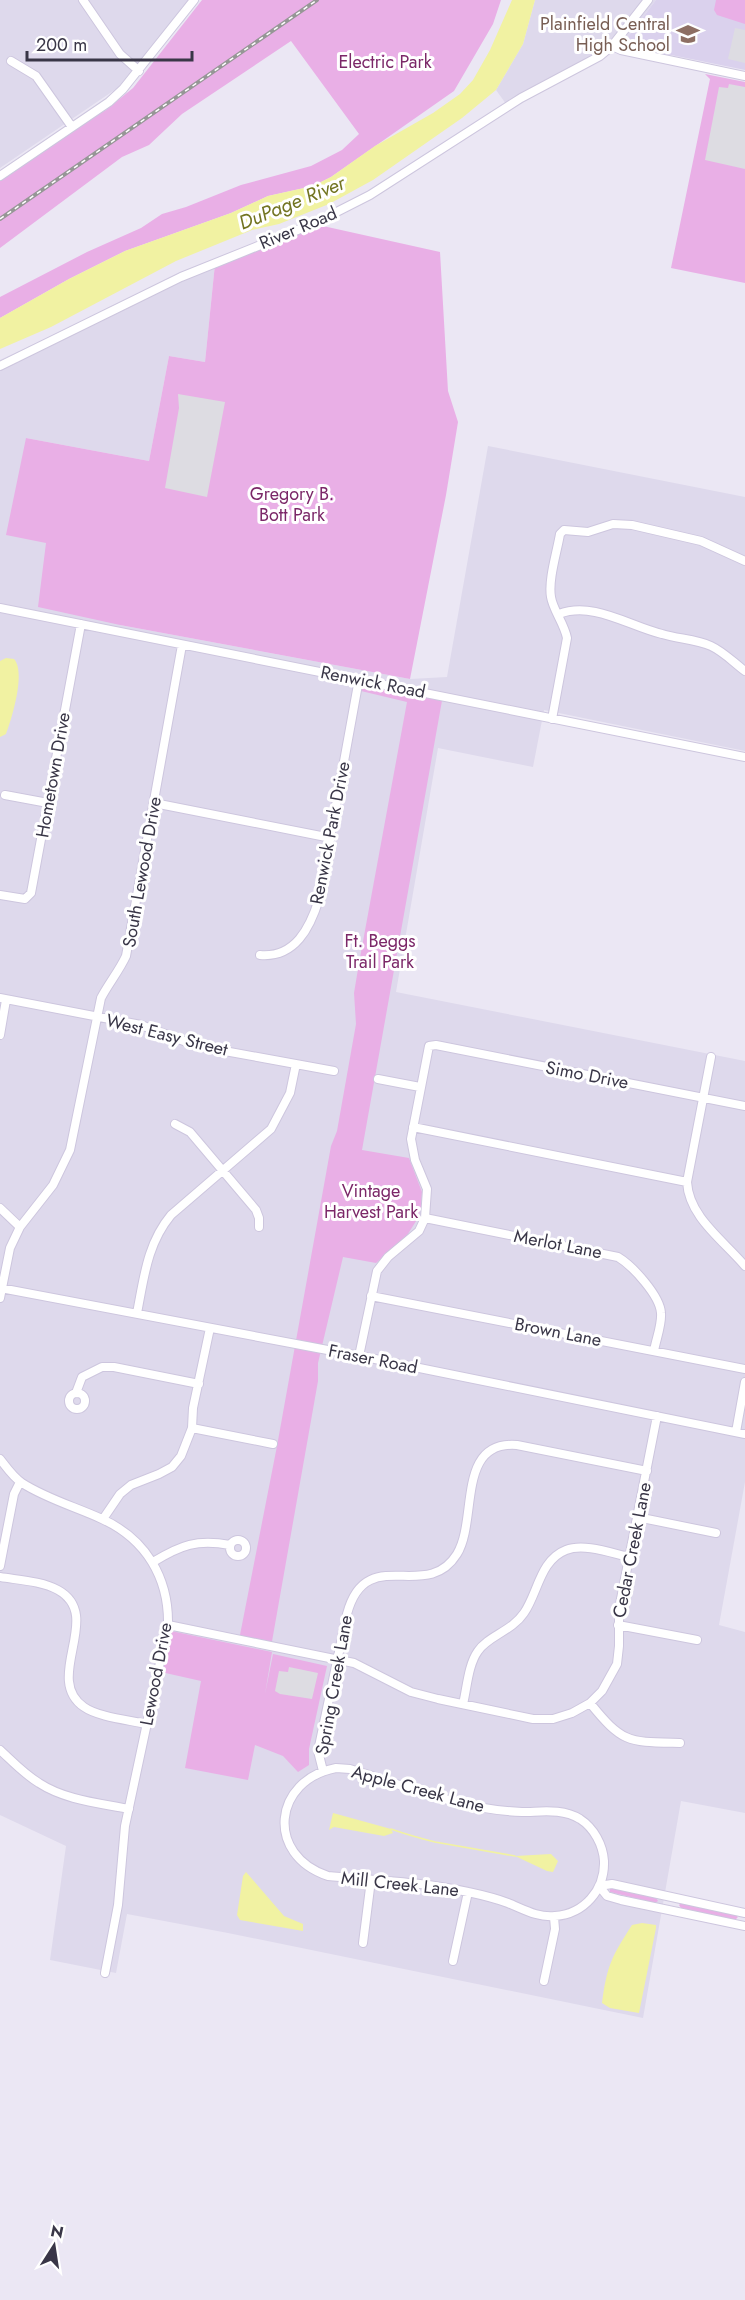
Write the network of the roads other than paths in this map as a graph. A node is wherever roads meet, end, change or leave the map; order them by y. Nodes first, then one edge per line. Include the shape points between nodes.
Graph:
1 (83, 0) edge
2 (194, 0) edge
3 (648, 0) edge
4 (612, 46) junction
5 (11, 61) dead end
6 (139, 71) junction
7 (745, 76) edge
8 (72, 127) junction
9 (0, 176) edge
10 (0, 366) edge
11 (745, 561) edge
12 (0, 608) edge
13 (559, 614) junction
14 (81, 624) junction
15 (182, 645) junction
16 (745, 671) edge
17 (359, 679) junction
18 (552, 719) junction
19 (745, 757) edge
20 (5, 795) dead end
21 (48, 803) junction
22 (154, 803) junction
23 (331, 838) junction
24 (0, 895) edge
25 (260, 955) dead end
26 (3, 999) edge
27 (97, 1017) junction
28 (0, 1035) edge
29 (711, 1057) dead end
30 (296, 1064) junction
31 (334, 1071) dead end
32 (378, 1079) dead end
33 (420, 1087) junction
34 (703, 1098) junction
35 (745, 1106) edge
36 (175, 1124) dead end
37 (413, 1127) junction
38 (223, 1171) junction
39 (687, 1182) junction
40 (0, 1208) edge
41 (425, 1218) junction
42 (20, 1227) junction
43 (259, 1227) dead end
44 (745, 1266) edge
45 (1, 1288) edge
46 (371, 1296) junction
47 (0, 1298) edge
48 (137, 1313) junction
49 (210, 1328) junction
50 (654, 1351) junction
51 (359, 1356) junction
52 (745, 1369) edge
53 (745, 1382) edge
54 (199, 1384) junction
55 (76, 1393) dead end
56 (657, 1416) junction
57 (192, 1428) junction
58 (736, 1432) junction
59 (745, 1434) edge
60 (273, 1444) dead end
61 (0, 1460) edge
62 (647, 1471) junction
63 (20, 1482) junction
64 (637, 1517) junction
65 (103, 1519) junction
66 (716, 1533) dead end
67 (230, 1545) dead end
68 (629, 1557) junction
69 (153, 1562) junction
70 (0, 1566) edge
71 (0, 1577) edge
72 (168, 1625) junction
73 (618, 1625) junction
74 (697, 1641) dead end
75 (337, 1660) junction
76 (590, 1703) junction
77 (463, 1704) junction
78 (146, 1724) junction
79 (680, 1743) dead end
80 (0, 1750) edge
81 (323, 1771) junction
82 (129, 1809) junction
83 (371, 1880) junction
84 (599, 1886) junction
85 (468, 1892) junction
86 (669, 1898) junction
87 (667, 1910) junction
88 (745, 1913) edge
89 (554, 1917) junction
90 (745, 1926) edge
91 (363, 1943) dead end
92 (453, 1961) dead end
93 (105, 1973) dead end
94 (544, 1981) dead end

1 - 6 street via 120,54
2 - 6 street
3 - 4 street, River Road
4 - 7 street
4 - 10 street, River Road via 521,98 370,195 315,223 181,277
5 - 8 street via 36,76
6 - 8 street via 109,102
8 - 9 street
11 - 13 street via 701,541 632,525 564,530 560,534 551,587
12 - 14 street, Renwick Road
13 - 16 street via 579,610 611,616 710,645
13 - 18 street via 567,638
14 - 15 street, Renwick Road
14 - 21 street, Hometown Drive
15 - 17 street, Renwick Road
15 - 22 street, South Lewood Drive
17 - 18 street, Renwick Road
17 - 23 street, Renwick Park Drive
18 - 19 street, Renwick Road
20 - 21 street
21 - 24 street, Hometown Drive via 31,892 25,899
22 - 23 street
22 - 27 street, South Lewood Drive via 126,956 101,998
23 - 25 street, Renwick Park Drive via 319,899 305,932 282,954
26 - 27 street, West Easy Street
26 - 28 street
27 - 30 street, West Easy Street via 141,1025 197,1046
27 - 42 street, South Lewood Drive via 70,1150 53,1185
29 - 34 street
30 - 31 street, West Easy Street
30 - 38 street via 290,1093 271,1129
32 - 33 street
33 - 34 street, Simo Drive via 429,1046 436,1045
33 - 37 street
34 - 35 street, Simo Drive
34 - 39 street
36 - 38 street via 190,1132
37 - 39 street
37 - 41 street via 412,1151 427,1189
38 - 43 street via 256,1210
38 - 48 street via 161,1228 148,1256
39 - 44 street via 695,1211
40 - 42 street
41 - 46 street via 419,1231 381,1265
41 - 50 street, Merlot Lane via 618,1257 650,1289 660,1306
42 - 45 street, South Lewood Drive via 10,1248
45 - 47 street
45 - 48 street, Fraser Road
46 - 50 street, Brown Lane
46 - 51 street
48 - 49 street, Fraser Road
49 - 51 street, Fraser Road
49 - 54 street
50 - 52 street, Brown Lane
51 - 56 street, Fraser Road
53 - 58 street
54 - 55 street via 102,1367 82,1377
54 - 57 street
56 - 58 street, Fraser Road
56 - 62 street, Cedar Creek Lane
57 - 60 street
57 - 65 street via 172,1467 131,1485
58 - 59 street, Fraser Road
61 - 63 street, Lewood Drive
62 - 64 street, Cedar Creek Lane
62 - 75 street, Spring Creek Lane via 517,1445 488,1451 475,1472 456,1556 430,1575 393,1574 368,1581 351,1602
63 - 65 street, Lewood Drive
63 - 70 street via 14,1494
64 - 66 street
64 - 68 street, Cedar Creek Lane
65 - 69 street, Lewood Drive via 134,1539
67 - 69 street via 209,1541 188,1545
68 - 73 street, Cedar Creek Lane
68 - 77 street via 576,1548 552,1558 524,1613 478,1650
69 - 72 street, Lewood Drive via 166,1592
71 - 78 street via 49,1586 66,1595 75,1609 77,1623 69,1668 76,1698 94,1711
72 - 75 street, Cedar Creek Lane
72 - 78 street, Lewood Drive
73 - 74 street
73 - 76 street, Cedar Creek Lane via 614,1672
75 - 77 street, Cedar Creek Lane via 363,1666 411,1692
75 - 81 street, Spring Creek Lane via 318,1751
76 - 77 street, Cedar Creek Lane via 572,1713 546,1719
76 - 79 street via 609,1728 619,1734 641,1742
78 - 82 street, Lewood Drive
80 - 82 street via 51,1790
81 - 83 street, Mill Creek Lane via 295,1790 288,1804 285,1825 289,1845 317,1872
81 - 84 street, Apple Creek Lane via 350,1769 493,1809 566,1814 585,1824 600,1842 604,1859
82 - 93 street, Lewood Drive via 118,1905
83 - 85 street, Mill Creek Lane
83 - 91 street
84 - 86 street via 612,1884
84 - 87 street via 607,1896
84 - 89 street via 579,1910
85 - 89 street, Mill Creek Lane
85 - 92 street
86 - 87 street
86 - 88 street
87 - 90 street
89 - 94 street

